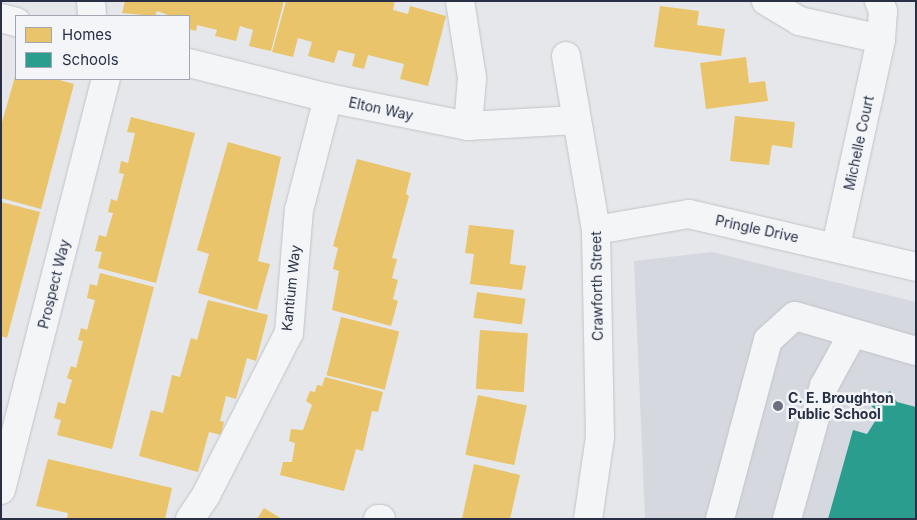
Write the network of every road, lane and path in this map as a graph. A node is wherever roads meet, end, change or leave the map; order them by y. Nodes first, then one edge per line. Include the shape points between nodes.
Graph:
1 (90, 1) edge
2 (460, 1) edge
3 (766, 1) edge
4 (879, 1) edge
5 (92, 15) edge
6 (1, 18) edge
7 (15, 22) edge
8 (881, 39) junction
9 (566, 56) dead end
10 (190, 63) edge
11 (106, 80) edge
12 (328, 98) junction
13 (577, 120) junction
14 (468, 126) junction
15 (596, 230) junction
16 (836, 246) junction
17 (916, 267) edge
18 (853, 333) junction
19 (916, 352) edge
20 (1, 490) edge
21 (190, 519) edge
22 (588, 519) edge
23 (720, 519) edge
24 (787, 519) edge

1 - 5 street
2 - 14 street via 472,78
3 - 8 street via 800,21
4 - 8 street, Michelle Court via 883,11
6 - 7 street
8 - 16 street, Michelle Court
9 - 13 street, Crawforth Street
10 - 12 street, Elton Way
11 - 20 street, Prospect Way
12 - 14 street, Elton Way
12 - 21 street, Kantium Way via 299,210 289,333 206,495
13 - 14 street, Elton Way
13 - 15 street, Crawforth Street
15 - 16 street, Pringle Drive via 689,214
15 - 22 street, Crawforth Street via 600,437
16 - 17 street, Pringle Drive
18 - 19 street
18 - 23 street via 795,316 768,340
18 - 24 street via 824,386

